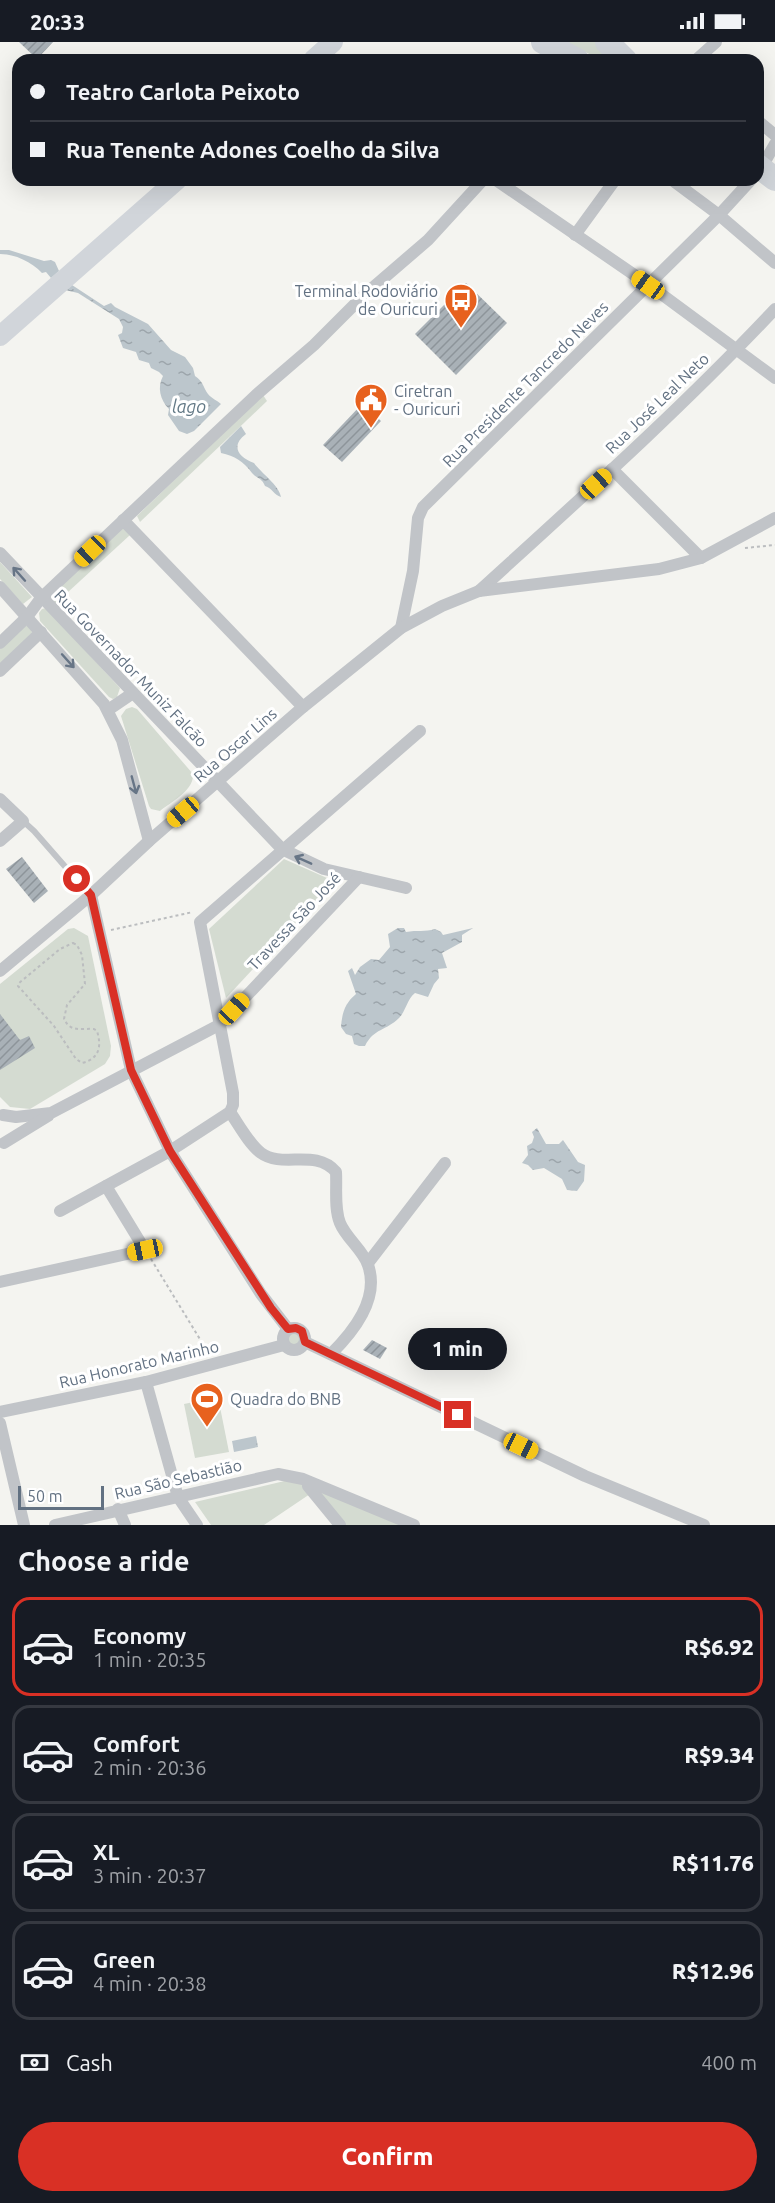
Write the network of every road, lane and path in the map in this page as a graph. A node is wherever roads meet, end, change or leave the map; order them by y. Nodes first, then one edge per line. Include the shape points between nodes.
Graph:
1 (333, 42) edge
2 (543, 42) edge
3 (607, 42) edge
4 (717, 42) edge
5 (320, 54) edge
6 (566, 54) edge
7 (619, 54) edge
8 (703, 54) edge
9 (775, 144) edge
10 (764, 166) edge
11 (170, 186) edge
12 (478, 186) edge
13 (505, 186) edge
14 (611, 186) edge
15 (680, 186) edge
16 (748, 186) edge
17 (719, 215) junction
18 (575, 235) junction
19 (775, 263) edge
20 (648, 285) junction
21 (775, 309) edge
22 (0, 336) edge
23 (736, 350) junction
24 (775, 378) edge
25 (612, 469) junction
26 (775, 518) edge
27 (123, 520) junction
28 (0, 553) edge
29 (701, 558) junction
30 (0, 586) edge
31 (479, 591) junction
32 (41, 598) junction
33 (27, 617) junction
34 (401, 628) junction
35 (41, 632) junction
36 (0, 643) edge
37 (0, 671) edge
38 (133, 693) junction
39 (303, 708) junction
40 (108, 710) junction
41 (420, 731) dead end
42 (218, 783) junction
43 (0, 799) edge
44 (23, 821) junction
45 (0, 841) edge
46 (149, 841) junction
47 (282, 849) junction
48 (359, 877) junction
49 (406, 888) dead end
50 (91, 895) junction
51 (200, 922) junction
52 (99, 933) junction
53 (0, 971) edge
54 (20, 990) joint
55 (219, 1025) junction
56 (131, 1070) junction
57 (51, 1113) junction
58 (230, 1113) junction
59 (2, 1114) edge
60 (2, 1145) edge
61 (170, 1151) junction
62 (446, 1163) dead end
63 (106, 1186) junction
64 (60, 1211) dead end
65 (145, 1250) junction
66 (368, 1263) junction
67 (0, 1282) edge
68 (288, 1329) junction
69 (305, 1342) junction
70 (284, 1345) junction
71 (332, 1354) junction
72 (215, 1364) junction
73 (146, 1382) junction
74 (0, 1412) edge
75 (0, 1423) edge
76 (309, 1482) junction
77 (178, 1497) junction
78 (118, 1509) junction
79 (680, 1521) edge
80 (24, 1525) edge
81 (55, 1525) edge
82 (125, 1525) edge
83 (197, 1525) edge
84 (339, 1525) edge
85 (414, 1525) edge
86 (703, 1525) edge

1 - 5 main road
2 - 6 highway
3 - 7 highway
4 - 8 street
9 - 10 street, Rua Presidente Tancredo Neves
11 - 22 main road
12 - 27 street via 428,240
13 - 18 street
14 - 18 street
15 - 17 street
16 - 17 street, Rua Presidente Tancredo Neves
17 - 19 street
17 - 20 street, Rua Presidente Tancredo Neves
18 - 20 street
20 - 23 street
20 - 34 street, Rua Presidente Tancredo Neves via 423,507
21 - 23 street, Rua José Leal Neto
23 - 24 street
23 - 25 street, Rua José Leal Neto
25 - 29 street
25 - 31 street, Rua José Leal Neto
26 - 29 street
27 - 32 street
27 - 39 street
32 -> 28 street, Rua Governador Muniz Falcão
29 - 31 street via 659,569
30 - 33 street
31 - 34 street, Rua Oscar Lins
32 - 33 street
32 - 38 street, Rua Governador Muniz Falcão
33 - 35 street
33 - 36 street
34 - 39 street, Rua Oscar Lins
35 - 37 street
35 -> 40 street
38 - 40 street
38 - 42 street, Rua Governador Muniz Falcão
39 - 42 street, Rua Oscar Lins
40 -> 46 street via 118,729
41 - 47 street
42 - 46 street, Rua Oscar Lins
42 - 47 street, Rua Governador Muniz Falcão
43 - 44 street
44 - 45 street
44 - 50 lane
46 - 50 street, Rua Oscar Lins
48 -> 47 street, Rua Governador Muniz Falcão via 324,868
47 - 51 street
48 - 49 street, Rua Governador Muniz Falcão
48 - 55 street, Travessa São José
50 - 52 street
50 - 53 street, Rua Oscar Lins
51 - 52 path via 198,911
51 - 55 street
52 - 56 street
54 - 54 path via 54,1026 79,1061 97,1055 97,1031 73,1029 64,1019 67,1005 85,984 77,945 68,944 60,949 19,983
55 - 56 street, Travessa São José
55 - 58 street via 233,1093
56 - 57 street, Travessa São José
56 - 61 street
57 - 59 street, Travessa São José via 16,1117
57 - 60 street
58 - 61 street
58 - 66 street via 262,1154 322,1161 332,1167 336,1172 339,1222
59 - 60 street via 9,1126 8,1138
61 - 63 street
61 - 68 street via 261,1294
62 - 66 street
63 - 64 street
63 - 65 street
65 - 67 street
65 - 72 path
66 - 71 street via 370,1287 365,1308 354,1330
68 - 69 street via 299,1329
68 - 70 street via 283,1334
69 - 70 street via 298,1350
69 - 71 street
70 - 72 street, Rua Honorato Marinho
71 - 79 street
72 - 73 street, Rua Honorato Marinho
73 - 74 street, Rua Honorato Marinho
73 - 77 street
75 - 80 street
76 - 77 street, Rua São Sebastião via 278,1474
76 - 84 street via 308,1486
76 - 85 street, Rua São Sebastião
77 - 78 street, Rua São Sebastião
77 - 83 street
78 - 81 street, Rua São Sebastião
78 - 82 street
79 - 86 street

